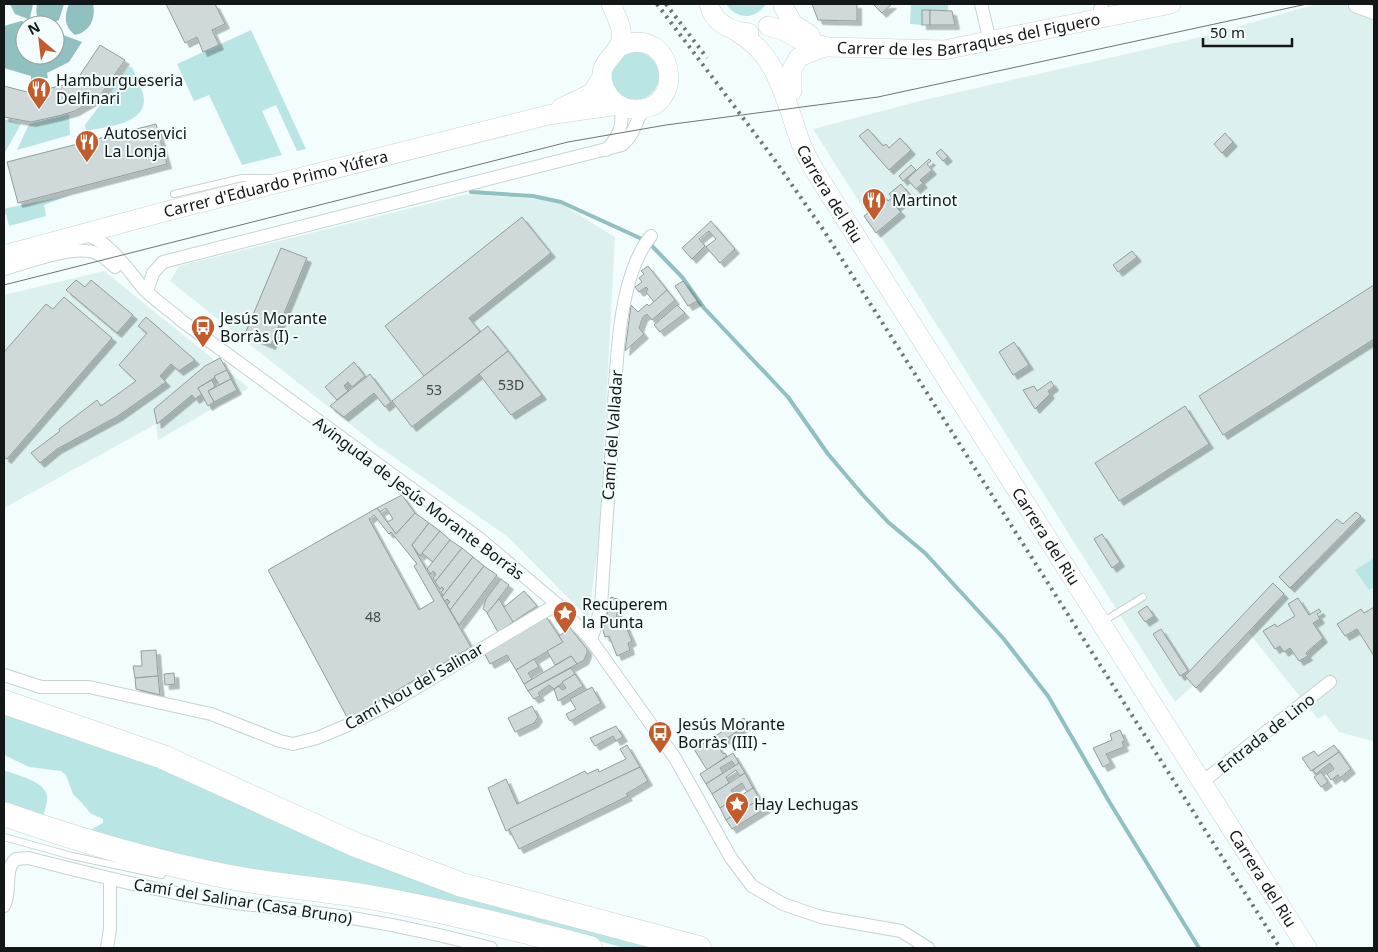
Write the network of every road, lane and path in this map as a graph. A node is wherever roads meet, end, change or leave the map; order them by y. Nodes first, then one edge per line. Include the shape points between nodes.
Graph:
1 (613, 4) edge
2 (709, 4) edge
3 (981, 4) edge
4 (1122, 4) edge
5 (1171, 4) edge
6 (783, 5) edge
7 (1101, 6) edge
8 (1355, 6) dead end
9 (1374, 13) edge
10 (768, 26) junction
11 (737, 32) junction
12 (988, 33) junction
13 (648, 45) junction
14 (828, 46) junction
15 (619, 47) junction
16 (602, 77) junction
17 (792, 91) junction
18 (619, 105) junction
19 (643, 109) junction
20 (548, 115) junction
21 (794, 120) junction
22 (606, 150) junction
23 (292, 180) junction
24 (174, 194) dead end
25 (83, 234) junction
26 (651, 236) dead end
27 (4, 255) edge
28 (4, 269) edge
29 (145, 290) junction
30 (1143, 596) dead end
31 (557, 604) junction
32 (1101, 623) junction
33 (591, 640) junction
34 (4, 675) edge
35 (1330, 682) dead end
36 (4, 702) edge
37 (1201, 783) junction
38 (4, 814) edge
39 (4, 830) edge
40 (4, 837) edge
41 (162, 875) junction
42 (110, 879) junction
43 (368, 897) junction
44 (4, 906) edge
45 (107, 948) edge
46 (491, 948) edge
47 (590, 948) edge
48 (699, 948) edge
49 (928, 948) edge
50 (1307, 948) edge

1 - 13 street
1 - 15 street via 622,35
2 - 11 street, Carrera del Riu via 717,19
3 - 12 street
4 - 7 street, Carrer de les Barraques del Figuero
5 - 14 street, Carrer de les Barraques del Figuero via 957,49 917,51
6 - 10 street
6 - 12 street, Carrer de les Barraques del Figuero via 793,24 814,36 940,41
7 - 12 street, Carrer de les Barraques del Figuero
8 - 9 street
10 - 11 street via 749,33
10 - 14 street, Carrer de les Barraques del Figuero via 803,42
10 - 17 street, Carrera del Riu via 770,46
11 - 21 street, Carrera del Riu via 752,42 772,67 784,89
13 - 15 street via 632,43
13 - 19 street via 666,60 670,75 662,97
14 - 17 street via 798,57 792,68
15 - 16 street via 607,60
16 - 18 street via 608,94
16 - 20 street, Carrer d'Eduardo Primo Yúfera via 592,92
17 - 21 street, Carrera del Riu
18 - 19 street
18 - 20 street, Carrer d'Eduardo Primo Yúfera
18 - 22 street via 621,128
19 - 22 street via 629,139
20 - 23 street, Carrer d'Eduardo Primo Yúfera
21 - 32 street, Carrera del Riu via 816,173
22 - 29 street via 163,262
23 - 24 lane via 242,178
23 - 25 street, Carrer d'Eduardo Primo Yúfera
25 - 27 street, Carrer d'Eduardo Primo Yúfera
25 - 29 street, Avinguda de Jesús Morante Borràs via 102,244 131,271
26 - 33 street, Camí del Valladar via 632,269 619,335 601,608
28 - 29 street, Avinguda de Jesús Morante Borràs via 66,252 94,252
29 - 31 street, Avinguda de Jesús Morante Borràs via 295,405 479,538
30 - 32 lane
31 - 33 street, Avinguda de Jesús Morante Borràs
31 - 34 street, Camí Nou del Salinar via 388,704 348,725 293,744 211,714 89,687 41,687
32 - 37 street, Carrera del Riu
33 - 49 street, Avinguda de Jesús Morante Borràs via 675,758 730,858 752,886 783,904 821,917 901,931
35 - 37 street, Entrada de Lino
36 - 48 highway via 163,757 356,845 462,885
37 - 50 street, Carrera del Riu
38 - 43 highway via 74,839 157,862 232,878
39 - 41 highway
40 - 41 lane via 72,856
41 - 43 highway via 206,884
42 - 44 street, Camí del Salinar (Casa Bruno) via 20,858 10,865
42 - 45 street
42 - 46 street, Camí del Salinar (Casa Bruno) via 221,901 374,922
43 - 47 highway

